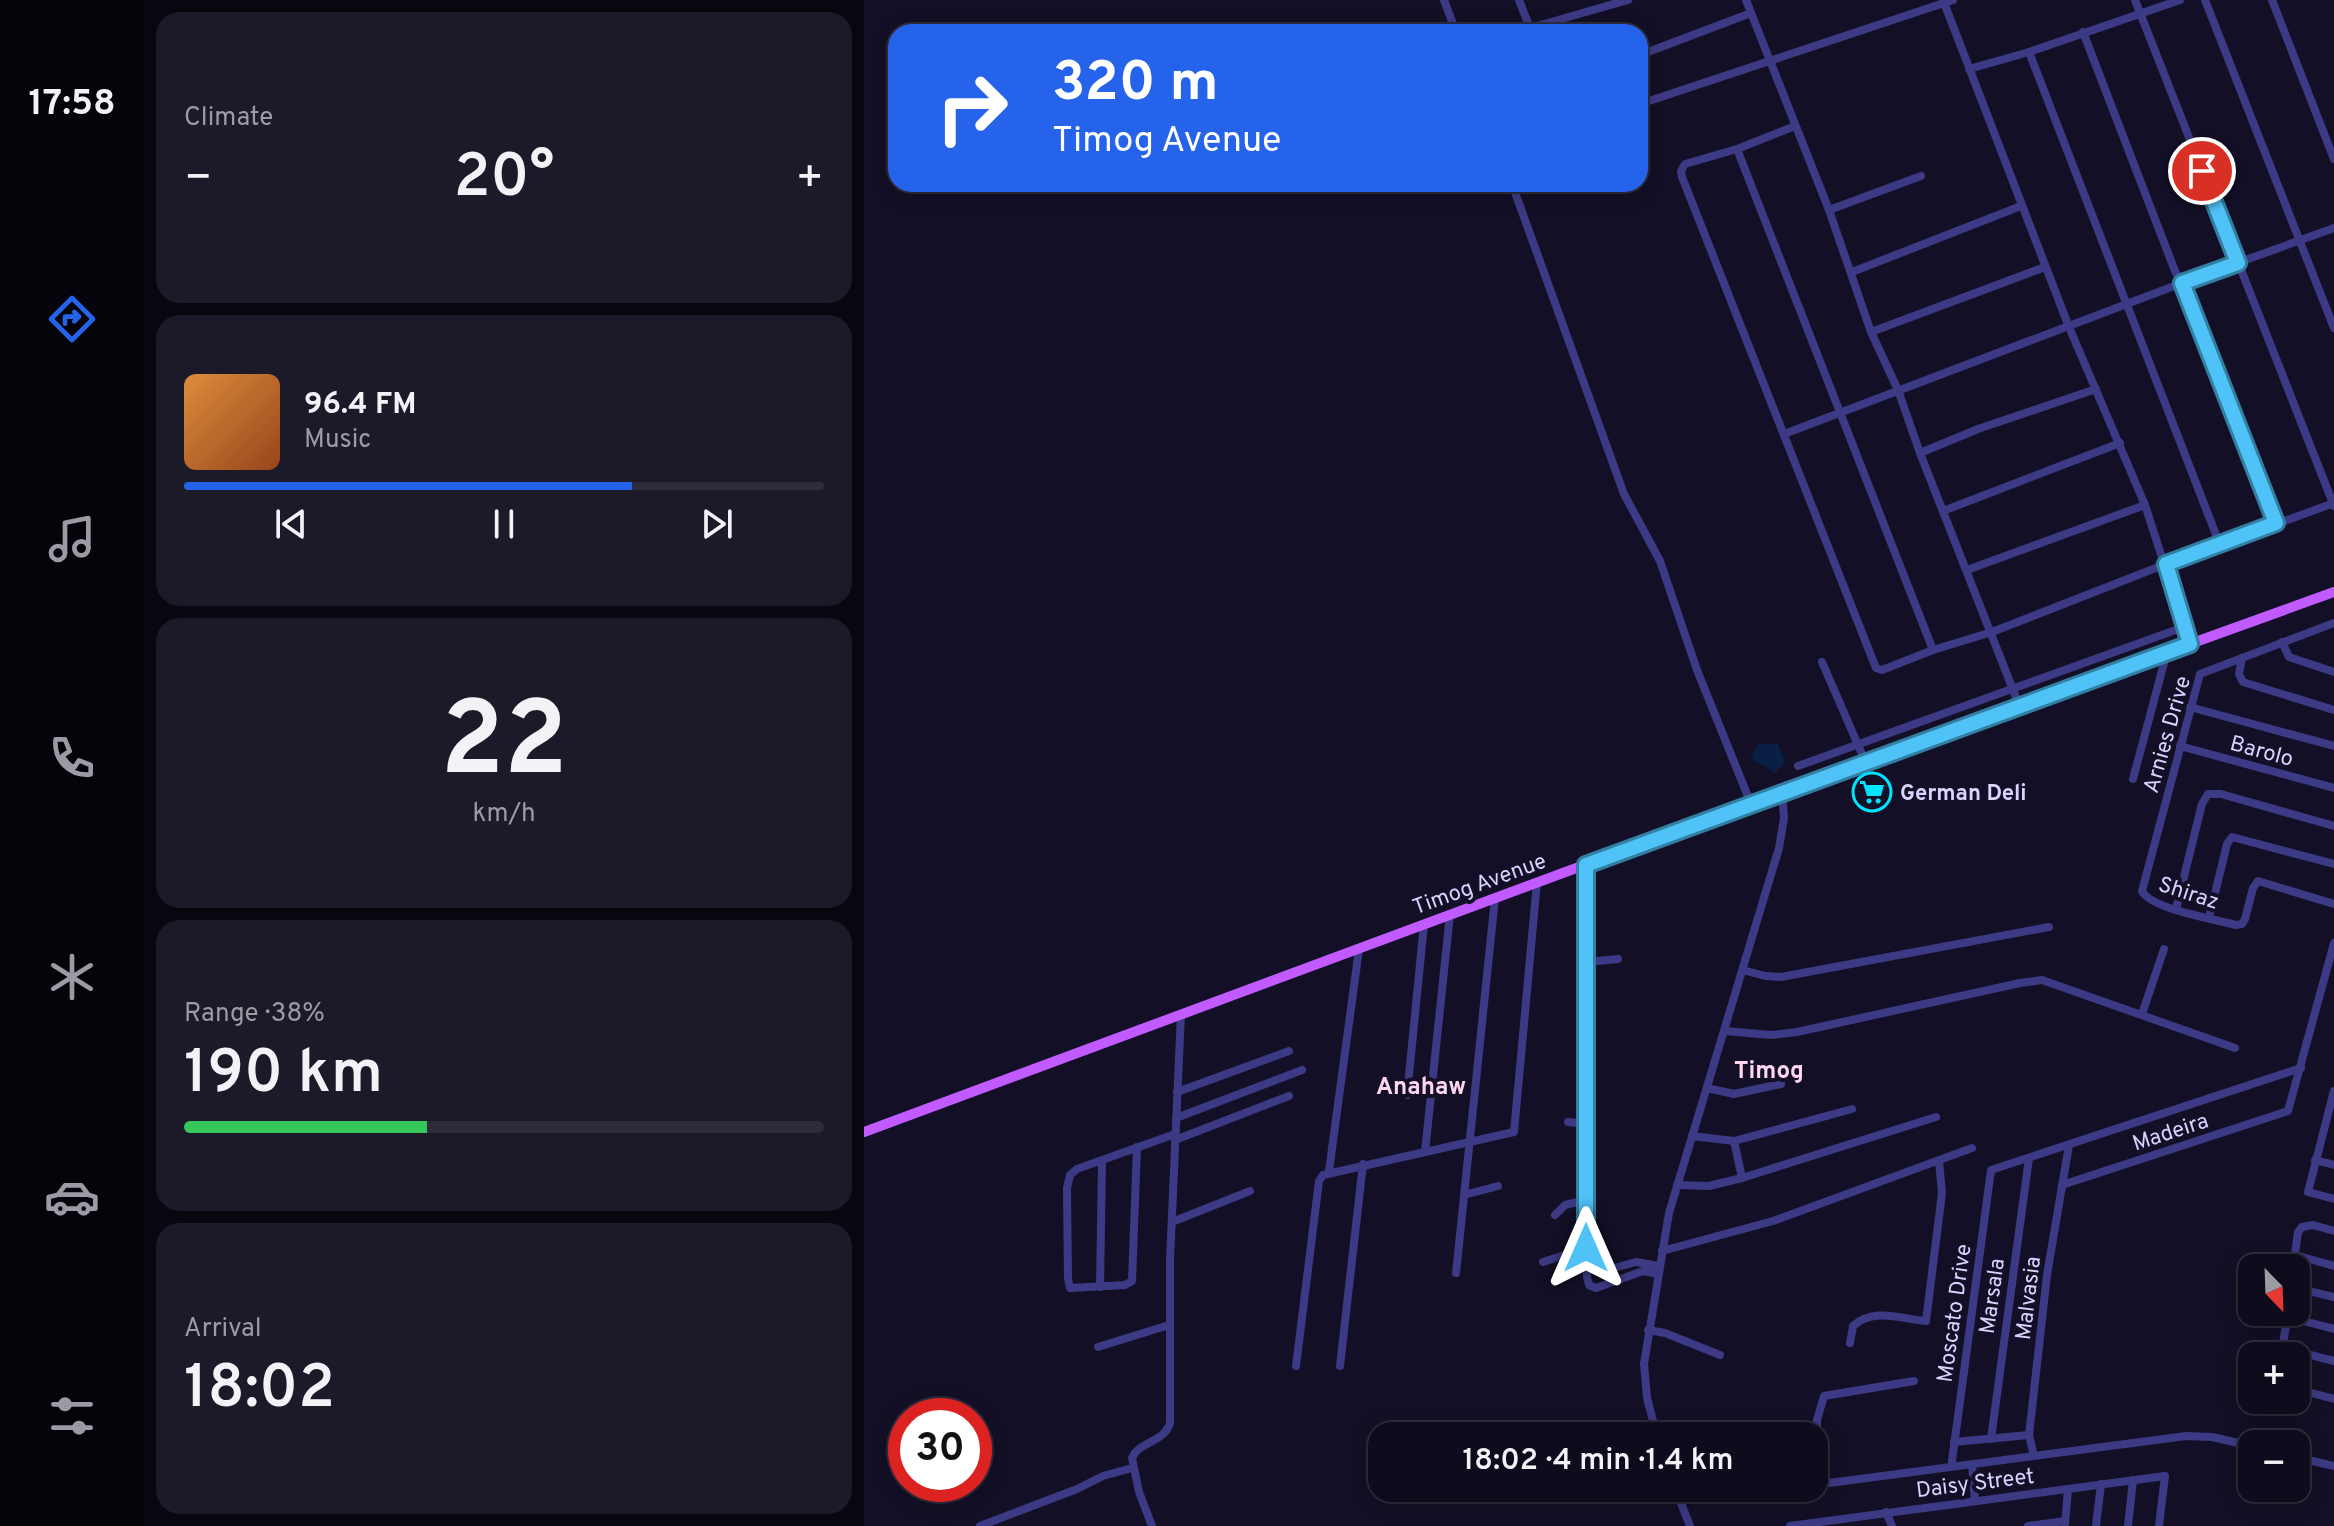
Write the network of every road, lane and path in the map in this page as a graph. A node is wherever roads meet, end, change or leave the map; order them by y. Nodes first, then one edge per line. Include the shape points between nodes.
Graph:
1 (1444, 0) edge
2 (1519, 0) edge
3 (1628, 0) edge
4 (1746, 0) edge
5 (2135, 0) edge
6 (2180, 0) edge
7 (2205, 0) edge
8 (2272, 0) edge
9 (1947, 1) edge
10 (1751, 13) junction
11 (2141, 14) junction
12 (1453, 24) edge
13 (1529, 24) edge
14 (1550, 24) edge
15 (2083, 32) junction
16 (1648, 52) edge
17 (2029, 52) junction
18 (1770, 59) junction
19 (1969, 69) junction
20 (1648, 101) edge
21 (1795, 126) junction
22 (1737, 149) junction
23 (2334, 159) edge
24 (1921, 176) dead end
25 (1515, 192) edge
26 (2021, 206) junction
27 (1829, 210) junction
28 (2334, 228) edge
29 (2301, 241) junction
30 (2238, 263) junction
31 (2045, 267) junction
32 (1852, 272) junction
33 (2182, 283) junction
34 (2126, 304) junction
35 (2069, 327) junction
36 (2334, 328) edge
37 (1871, 332) junction
38 (2096, 389) junction
39 (1898, 390) junction
40 (1839, 412) junction
41 (1784, 434) junction
42 (2120, 443) junction
43 (1920, 453) junction
44 (2334, 504) edge
45 (2145, 505) junction
46 (1943, 511) junction
47 (2276, 523) junction
48 (2220, 545) junction
49 (2166, 564) junction
50 (1967, 570) junction
51 (2334, 592) edge
52 (2334, 623) edge
53 (2184, 627) junction
54 (1992, 632) junction
55 (2282, 642) junction
56 (2190, 644) junction
57 (1933, 650) junction
58 (2167, 652) junction
59 (2242, 658) junction
60 (1822, 662) dead end
61 (2334, 672) edge
62 (2012, 687) junction
63 (2019, 705) junction
64 (2190, 707) junction
65 (2334, 710) edge
66 (1858, 744) junction
67 (2180, 746) junction
68 (2334, 746) edge
69 (1865, 761) junction
70 (1798, 766) dead end
71 (2133, 779) dead end
72 (2334, 788) edge
73 (1782, 792) junction
74 (1751, 804) junction
75 (2334, 826) edge
76 (2334, 864) edge
77 (1586, 865) junction
78 (1537, 882) junction
79 (2143, 895) joint
80 (1495, 898) junction
81 (2334, 904) edge
82 (2176, 909) junction
83 (1450, 914) junction
84 (2209, 918) junction
85 (1424, 924) junction
86 (2049, 927) dead end
87 (2334, 943) edge
88 (1359, 949) junction
89 (2164, 949) dead end
90 (1618, 959) dead end
91 (1587, 962) junction
92 (1743, 970) junction
93 (2142, 1014) junction
94 (1181, 1015) junction
95 (1725, 1031) junction
96 (2235, 1048) dead end
97 (1289, 1051) dead end
98 (2301, 1068) junction
99 (1302, 1070) dead end
100 (1781, 1084) dead end
101 (1707, 1088) junction
102 (1177, 1092) junction
103 (2334, 1094) edge
104 (1407, 1095) dead end
105 (1289, 1096) dead end
106 (1852, 1109) dead end
107 (1936, 1117) dead end
108 (1176, 1118) junction
109 (1568, 1122) dead end
110 (1586, 1124) junction
111 (2323, 1128) junction
112 (2334, 1131) edge
113 (864, 1132) edge
114 (1692, 1136) junction
115 (1175, 1137) junction
116 (1734, 1141) junction
117 (1468, 1143) junction
118 (2069, 1145) junction
119 (1137, 1147) junction
120 (1972, 1148) dead end
121 (1425, 1152) junction
122 (2029, 1158) junction
123 (2315, 1160) junction
124 (1102, 1161) junction
125 (1939, 1161) junction
126 (1363, 1164) junction
127 (2334, 1165) edge
128 (1329, 1171) junction
129 (1742, 1178) junction
130 (1677, 1185) junction
131 (2062, 1185) junction
132 (1498, 1186) dead end
133 (1250, 1191) dead end
134 (1464, 1195) junction
135 (2334, 1199) edge
136 (1586, 1200) junction
137 (1555, 1215) dead end
138 (1172, 1222) junction
139 (2334, 1231) edge
140 (1586, 1248) junction
141 (1662, 1251) junction
142 (2295, 1254) edge
143 (2310, 1259) edge
144 (1543, 1262) dead end
145 (2334, 1266) edge
146 (1614, 1268) dead end
147 (1658, 1270) junction
148 (1456, 1273) dead end
149 (1100, 1287) junction
150 (2310, 1291) edge
151 (2334, 1297) edge
152 (2310, 1321) edge
153 (1169, 1325) junction
154 (2334, 1329) edge
155 (1648, 1330) junction
156 (1850, 1343) dead end
157 (1098, 1347) dead end
158 (1720, 1355) dead end
159 (2310, 1357) edge
160 (2334, 1361) edge
161 (1296, 1366) dead end
162 (1340, 1366) dead end
163 (1914, 1381) dead end
164 (2310, 1393) edge
165 (2334, 1399) edge
166 (1653, 1422) edge
167 (1818, 1422) edge
168 (2029, 1435) junction
169 (1991, 1439) junction
170 (1954, 1442) junction
171 (2238, 1443) edge
172 (2034, 1456) junction
173 (2310, 1460) edge
174 (1952, 1461) dead end
175 (1972, 1465) junction
176 (2334, 1466) edge
177 (1132, 1468) junction
178 (2133, 1480) junction
179 (1828, 1483) edge
180 (2101, 1484) junction
181 (2068, 1489) junction
182 (1975, 1501) junction
183 (1680, 1502) edge
184 (1886, 1512) junction
185 (1854, 1516) junction
186 (1823, 1523) edge
187 (2065, 1524) edge
188 (1790, 1525) edge
189 (980, 1526) edge
190 (1152, 1526) edge
191 (1690, 1526) edge
192 (1858, 1526) edge
193 (1892, 1526) edge
194 (2028, 1526) edge
195 (2034, 1526) edge
196 (2096, 1526) edge
197 (2128, 1526) edge
198 (2159, 1526) edge

1 - 12 street
2 - 13 street
3 - 14 street
4 - 10 street
5 - 11 street
6 - 11 street
7 - 29 street
8 - 23 street
9 - 18 street
9 - 19 street
10 - 16 street
10 - 18 street
11 - 15 street
11 - 30 street
15 - 17 street
15 - 33 street
17 - 19 street
17 - 34 street
18 - 20 street
18 - 21 street
19 - 26 street
21 - 22 street
21 - 27 street
22 - 40 street
22 - 41 street via 1685,164 1681,171
24 - 27 street
25 - 74 street via 1624,494 1660,561
26 - 31 street
26 - 32 street
27 - 32 street
28 - 29 street
29 - 30 street
29 - 36 street
30 - 33 street
30 - 44 street
31 - 35 street
31 - 37 street
32 - 37 street
33 - 34 street
33 - 47 street
34 - 35 street
34 - 48 street
35 - 38 street
35 - 39 street
37 - 39 street
38 - 42 street
38 - 43 street
39 - 40 street
39 - 43 street
40 - 41 street
40 - 57 street
41 - 57 street via 1874,666 1882,670
42 - 45 street
42 - 46 street
43 - 46 street
44 - 47 street
45 - 49 street
45 - 50 street
46 - 50 street
47 - 48 street
48 - 49 street
49 - 53 street
49 - 54 street
50 - 54 street
51 - 56 main road, Timog Avenue
52 - 55 street, Arnies Drive
53 - 56 street
53 - 62 street
54 - 57 street
54 - 62 street
55 - 59 street, Arnies Drive
55 - 61 street via 2289,657
56 - 58 main road, Timog Avenue
58 - 63 main road, Timog Avenue
58 - 71 street
59 - 64 street, Arnies Drive via 2200,674
59 - 65 street via 2243,682
60 - 66 street
62 - 63 street
62 - 66 street
63 - 69 main road, Timog Avenue
64 - 67 street, Arnies Drive
64 - 68 street
66 - 69 street
66 - 70 street
67 - 72 street, Barolo
67 - 79 street, Arnies Drive
69 - 73 main road, Timog Avenue
73 - 74 main road, Timog Avenue
73 - 92 street via 1782,831
74 - 77 main road, Timog Avenue
75 - 82 street via 2208,794
76 - 84 street via 2232,837
77 - 78 main road, Timog Avenue
77 - 91 street
78 - 80 main road, Timog Avenue
78 - 117 street via 1514,1132
79 - 82 street, Shiraz
80 - 83 main road, Timog Avenue
80 - 117 street
81 - 84 street, Shiraz via 2258,881 2242,924
82 - 84 street, Shiraz
83 - 85 main road, Timog Avenue
83 - 121 street
85 - 88 main road, Timog Avenue
85 - 104 street
86 - 92 street via 1781,977
87 - 98 street
88 - 94 main road, Timog Avenue
88 - 128 street
89 - 93 street
90 - 91 street
91 - 110 street
92 - 95 street
93 - 95 street via 2032,980 1797,1032
93 - 96 street
94 - 102 street
94 - 113 main road, Timog Avenue
95 - 101 street
97 - 102 street
98 - 118 street
98 - 131 street, Madeira via 2288,1111
99 - 108 street
100 - 101 street via 1734,1094
101 - 114 street
102 - 108 street
103 - 111 street
105 - 115 street
106 - 116 street
107 - 129 street
108 - 115 street
109 - 110 street
110 - 136 street
111 - 112 street
111 - 123 street
114 - 116 street
114 - 130 street
115 - 119 street
115 - 138 street
116 - 129 street
117 - 121 street
117 - 134 street
118 - 122 street
118 - 131 street, Malvasia
119 - 124 street
119 - 149 street via 1134,1275 1125,1285
120 - 125 street
121 - 126 street
122 - 169 street, Marsala
122 - 170 street, Moscato Drive via 1991,1170
123 - 127 street
123 - 135 street via 2308,1192
124 - 149 street
124 - 149 street via 1073,1171 1067,1188 1068,1285
125 - 141 street via 1773,1221
125 - 156 street via 1942,1193 1926,1321 1866,1317 1853,1326
126 - 128 street
126 - 162 street
128 - 161 street via 1319,1181
129 - 130 street via 1709,1186
130 - 141 street
131 - 168 street, Malvasia
132 - 134 street
133 - 138 street
134 - 148 street
136 - 137 street via 1565,1205
136 - 140 street
138 - 153 street
139 - 142 street via 2302,1227
140 - 144 street
140 - 147 street via 1592,1287
141 - 147 street
143 - 145 street
146 - 147 street via 1636,1262
147 - 155 street
150 - 151 street
152 - 154 street
153 - 157 street
153 - 177 street via 1169,1428 1134,1452
155 - 158 street
155 - 166 street via 1644,1364
159 - 160 street
163 - 167 street via 1824,1396
164 - 165 street
168 - 169 street
168 - 172 street, Malvasia
169 - 170 street
170 - 174 street, Moscato Drive
171 - 172 street via 2186,1436
172 - 175 street
173 - 176 street
175 - 179 street
175 - 182 street
177 - 189 street
177 - 190 street
178 - 180 street, Daisy Street
178 - 197 street
178 - 198 street, Daisy Street via 2165,1476
180 - 181 street, Daisy Street
180 - 196 street
181 - 182 street, Daisy Street
181 - 187 street
182 - 184 street, Daisy Street
183 - 191 street
184 - 185 street, Daisy Street
184 - 193 street
185 - 186 street, Daisy Street
185 - 192 street
186 - 188 street, Daisy Street
187 - 195 street
194 - 195 street

